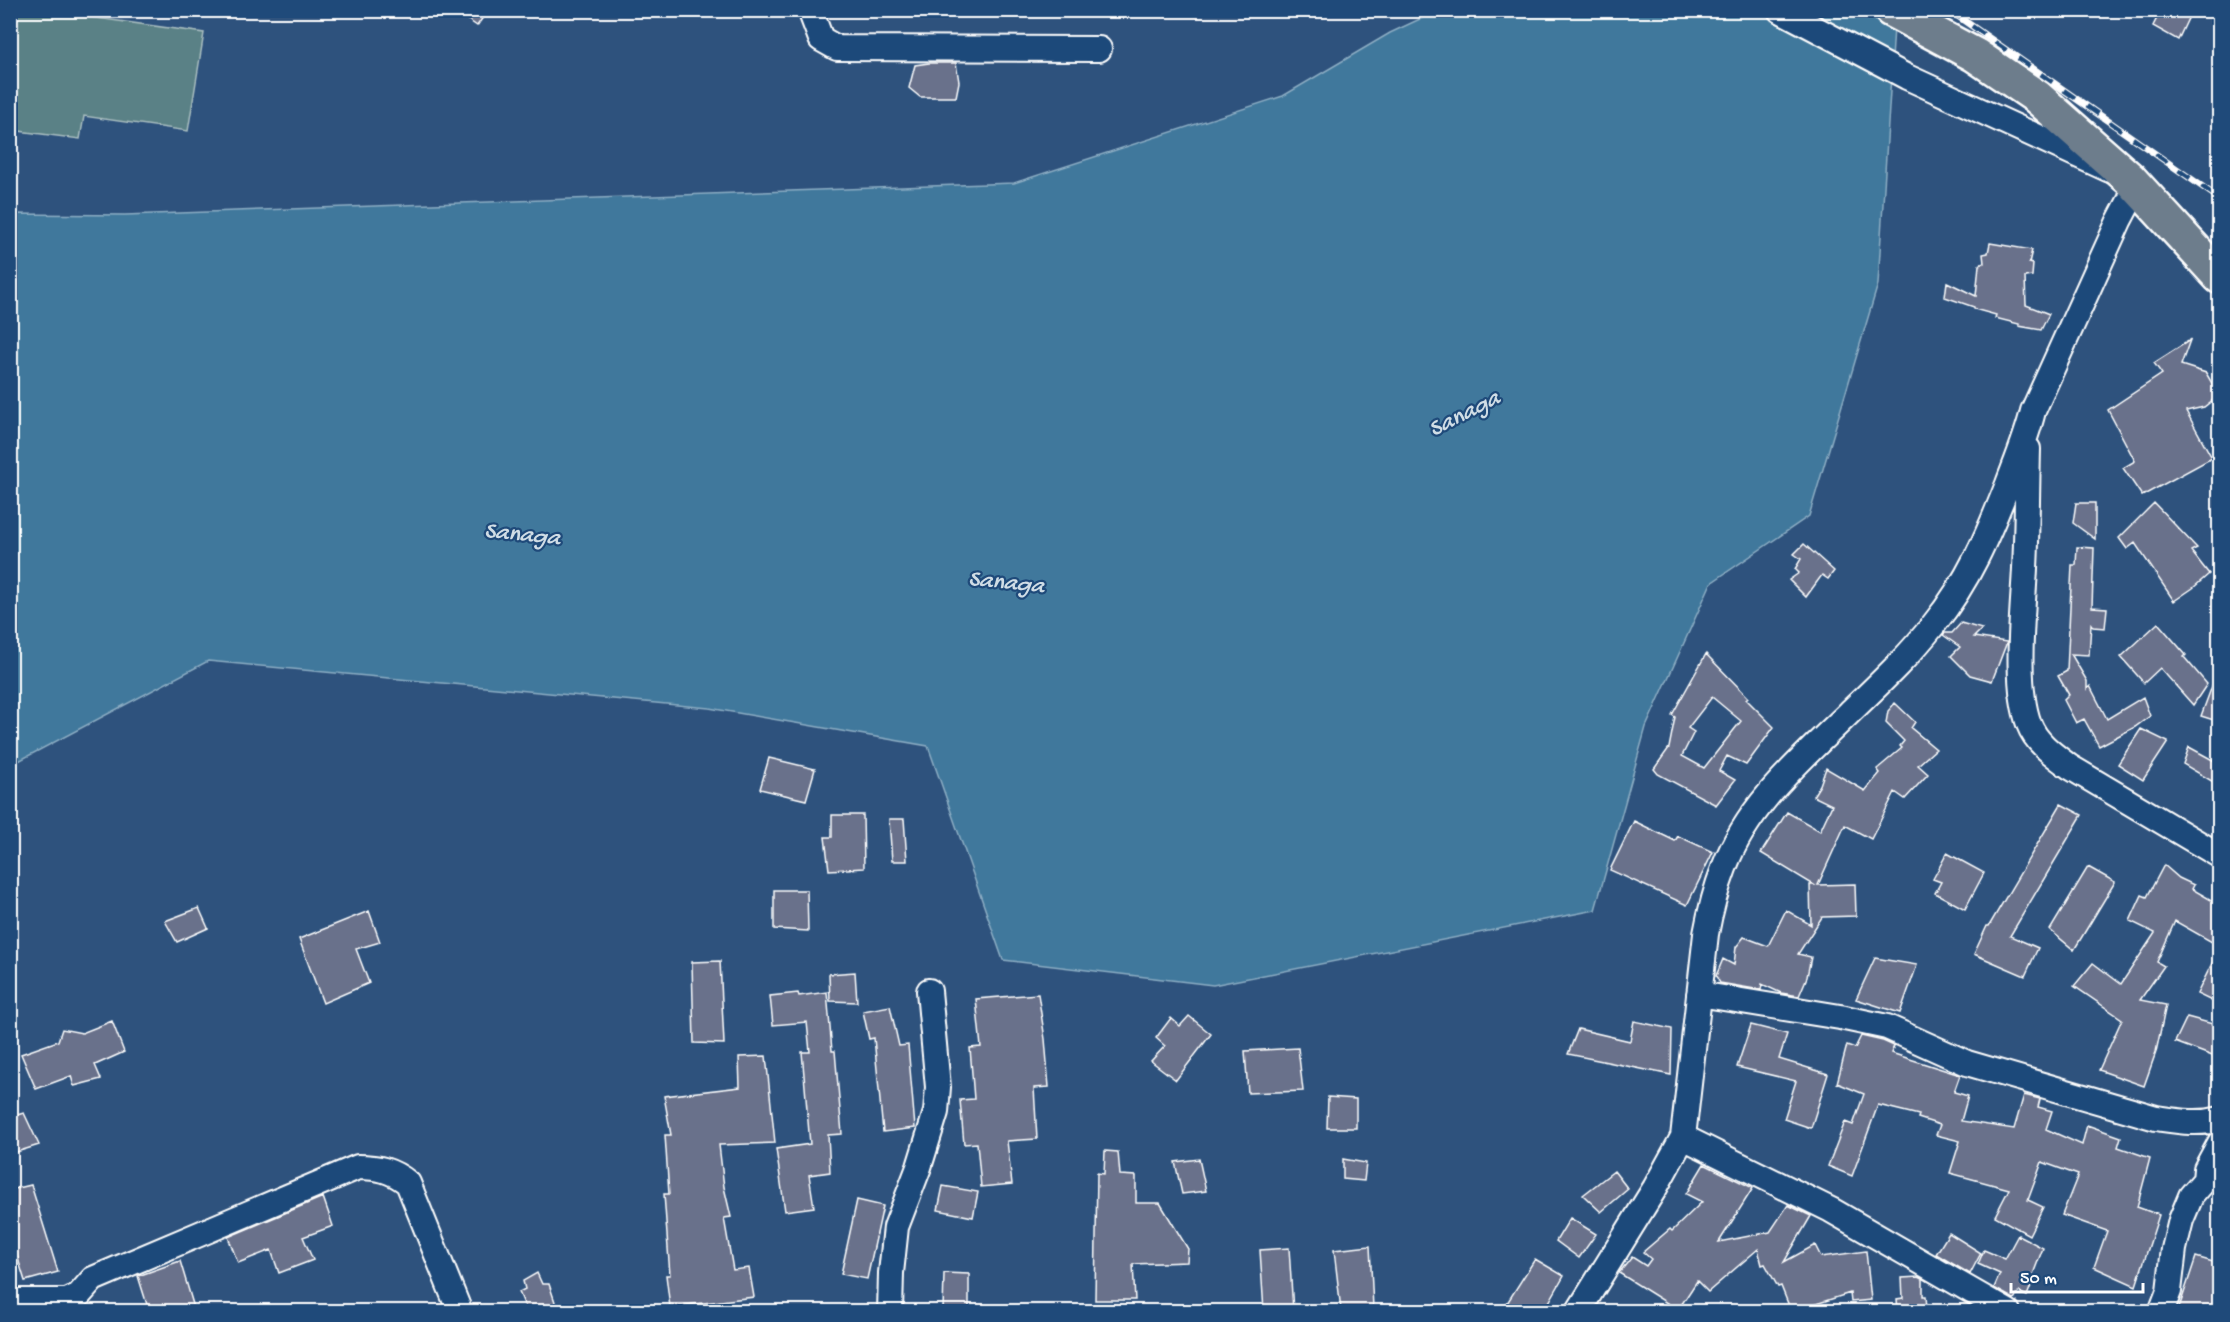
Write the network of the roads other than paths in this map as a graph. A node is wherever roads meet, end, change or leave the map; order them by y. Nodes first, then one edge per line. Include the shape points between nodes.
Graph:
1 (810, 10) edge
2 (1780, 10) edge
3 (1892, 10) edge
4 (1100, 49) dead end
5 (2134, 183) junction
6 (2220, 277) edge
7 (2028, 432) junction
8 (2220, 856) edge
9 (929, 991) dead end
10 (1700, 994) junction
11 (2220, 1119) edge
12 (1683, 1137) junction
13 (2220, 1143) edge
14 (10, 1301) edge
15 (84, 1303) edge
16 (460, 1311) edge
17 (890, 1311) edge
18 (1578, 1311) edge
19 (2008, 1311) edge
20 (2161, 1311) edge

1 - 4 street via 821,39 837,48
2 - 5 street via 1907,76
3 - 5 highway via 2012,78
5 - 6 highway
5 - 7 street via 2033,411
7 - 8 street via 2020,652 2023,698 2030,726 2049,751 2070,767
7 - 10 street via 1991,527 1958,595 1906,656 1800,759 1757,810 1740,838 1725,867 1711,910
9 - 17 street via 938,1088 936,1112 896,1227
10 - 11 street via 1887,1027 1967,1064 2156,1118 2183,1122
10 - 12 street
12 - 18 street
12 - 19 street via 1831,1210
13 - 20 street via 2206,1169 2205,1180 2191,1196 2181,1220 2169,1291
14 - 15 street
15 - 16 street via 93,1279 358,1167 375,1167 395,1172 408,1183

